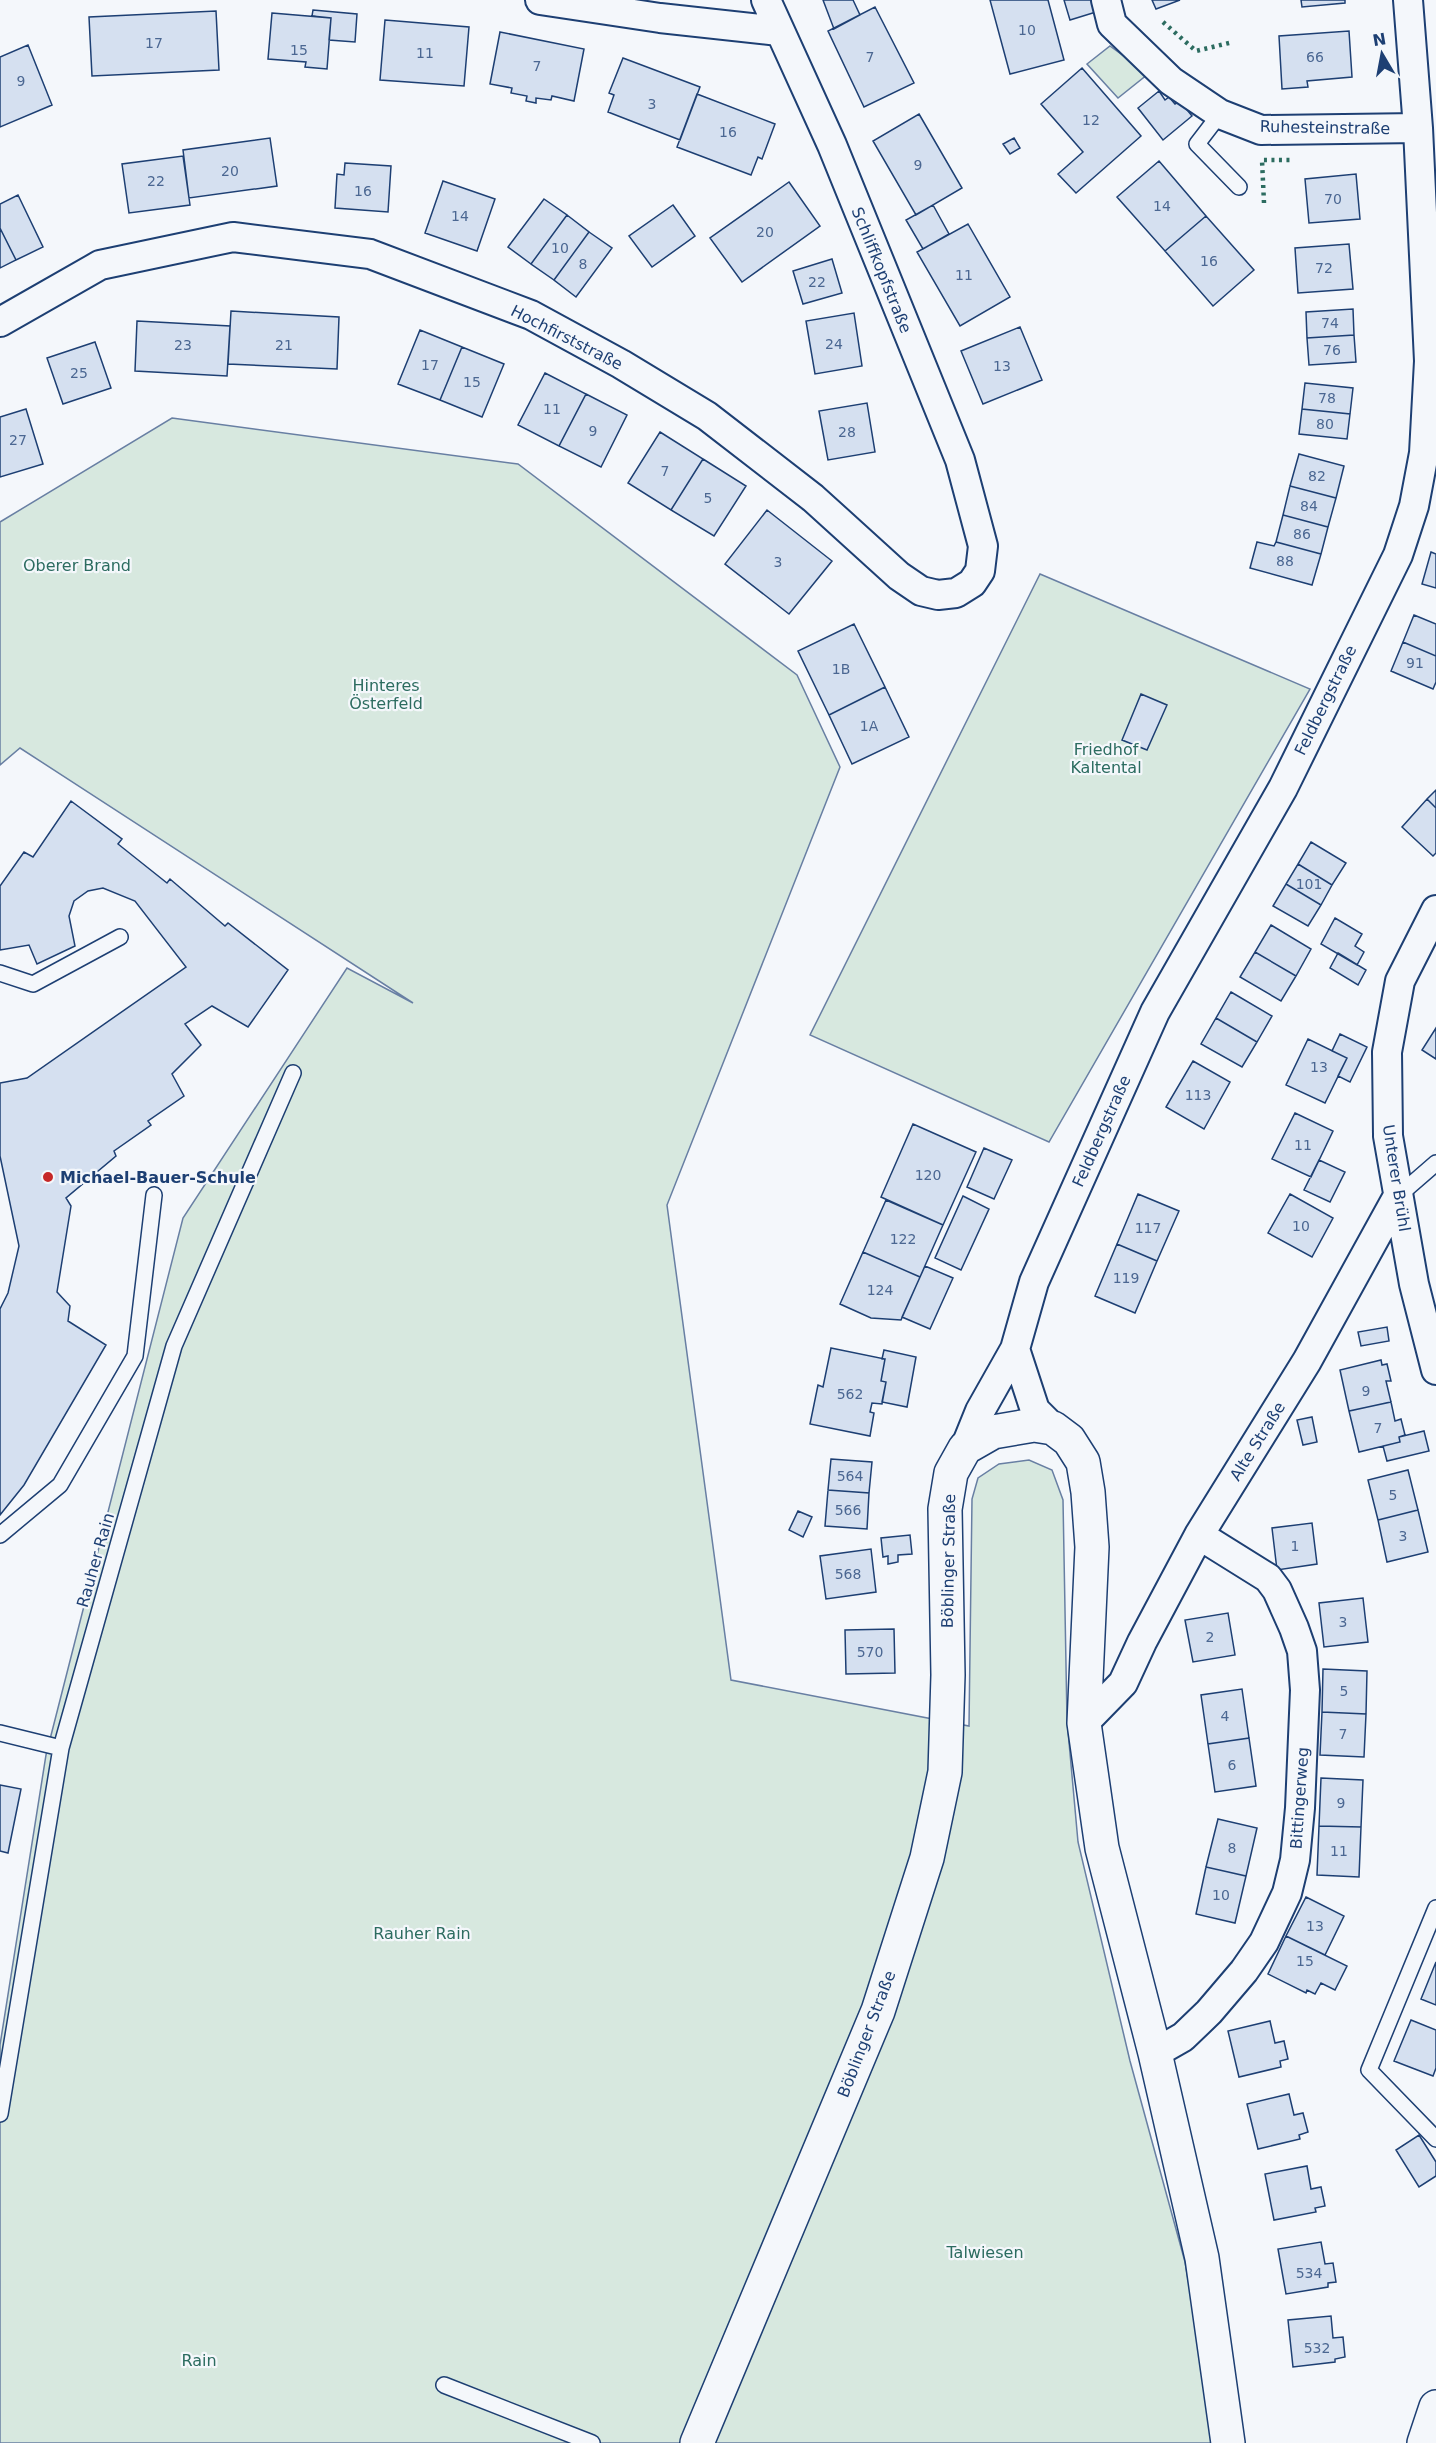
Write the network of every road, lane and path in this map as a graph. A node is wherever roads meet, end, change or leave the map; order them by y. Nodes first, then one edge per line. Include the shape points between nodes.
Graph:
1 (540, 0) edge
2 (766, 0) edge
3 (1106, 0) edge
4 (1408, 0) edge
5 (778, 31) junction
6 (1221, 114) junction
7 (1418, 128) junction
8 (1239, 187) dead end
9 (0, 322) edge
10 (983, 546) joint
11 (1433, 914) edge
12 (120, 937) dead end
13 (0, 974) edge
14 (293, 1073) dead end
15 (1436, 1163) edge
16 (154, 1195) dead end
17 (1398, 1196) junction
18 (1015, 1349) junction
19 (1436, 1370) edge
20 (1053, 1428) junction
21 (965, 1449) junction
22 (0, 1534) edge
23 (1199, 1535) junction
24 (1084, 1723) junction
25 (0, 1733) edge
26 (61, 1748) junction
27 (1436, 1908) edge
28 (1155, 2053) junction
29 (0, 2114) edge
30 (1436, 2139) edge
31 (444, 2385) dead end
32 (1436, 2407) edge
33 (592, 2443) edge
34 (696, 2443) edge
35 (1228, 2443) edge
36 (1424, 2443) edge

1 - 5 street
2 - 5 street, Schliffkopfstraße
3 - 6 street, Ruhesteinstraße via 1112,24 1171,81
4 - 7 street, Feldbergstraße
5 - 10 street, Schliffkopfstraße via 832,145 960,460
6 - 7 street, Ruhesteinstraße via 1262,130
6 - 8 lane via 1197,144
7 - 18 street, Feldbergstraße via 1428,406 1414,506 1398,555 1283,788 1155,1012 1034,1282
9 - 10 street, Hochfirststraße via 100,265 233,237 370,254 531,315 707,416 813,498 921,591 938,595 956,593 972,584 980,571
11 - 17 street, Unterer Brühl via 1400,981 1387,1052 1388,1136
12 - 13 lane via 33,984
14 - 26 lane, Rauher Rain via 174,1346
15 - 17 lane, Alte Straße
16 - 22 lane via 135,1356 60,1485
17 - 19 street, Unterer Brühl via 1414,1284
17 - 23 street, Alte Straße via 1306,1361
18 - 20 street via 1035,1410
18 - 21 street, Feldbergstraße via 980,1411
20 - 21 main road, Böblinger Straße via 1034,1425 993,1432
20 - 24 main road via 1069,1440 1083,1462 1088,1492 1092,1547
21 - 34 main road, Böblinger Straße via 951,1473 945,1509 945,1772 927,1858 878,2011
23 - 24 street, Alte Straße via 1123,1683
23 - 28 street, Bittingerweg via 1268,1578 1294,1628 1302,1651 1305,1690 1300,1808 1287,1893 1264,1942 1209,2012 1183,2037
24 - 28 main road via 1102,1848
25 - 26 lane
26 - 29 lane, Rauher Rain
27 - 30 lane via 1369,2070
28 - 35 main road via 1202,2258
31 - 33 lane
32 - 36 main road

